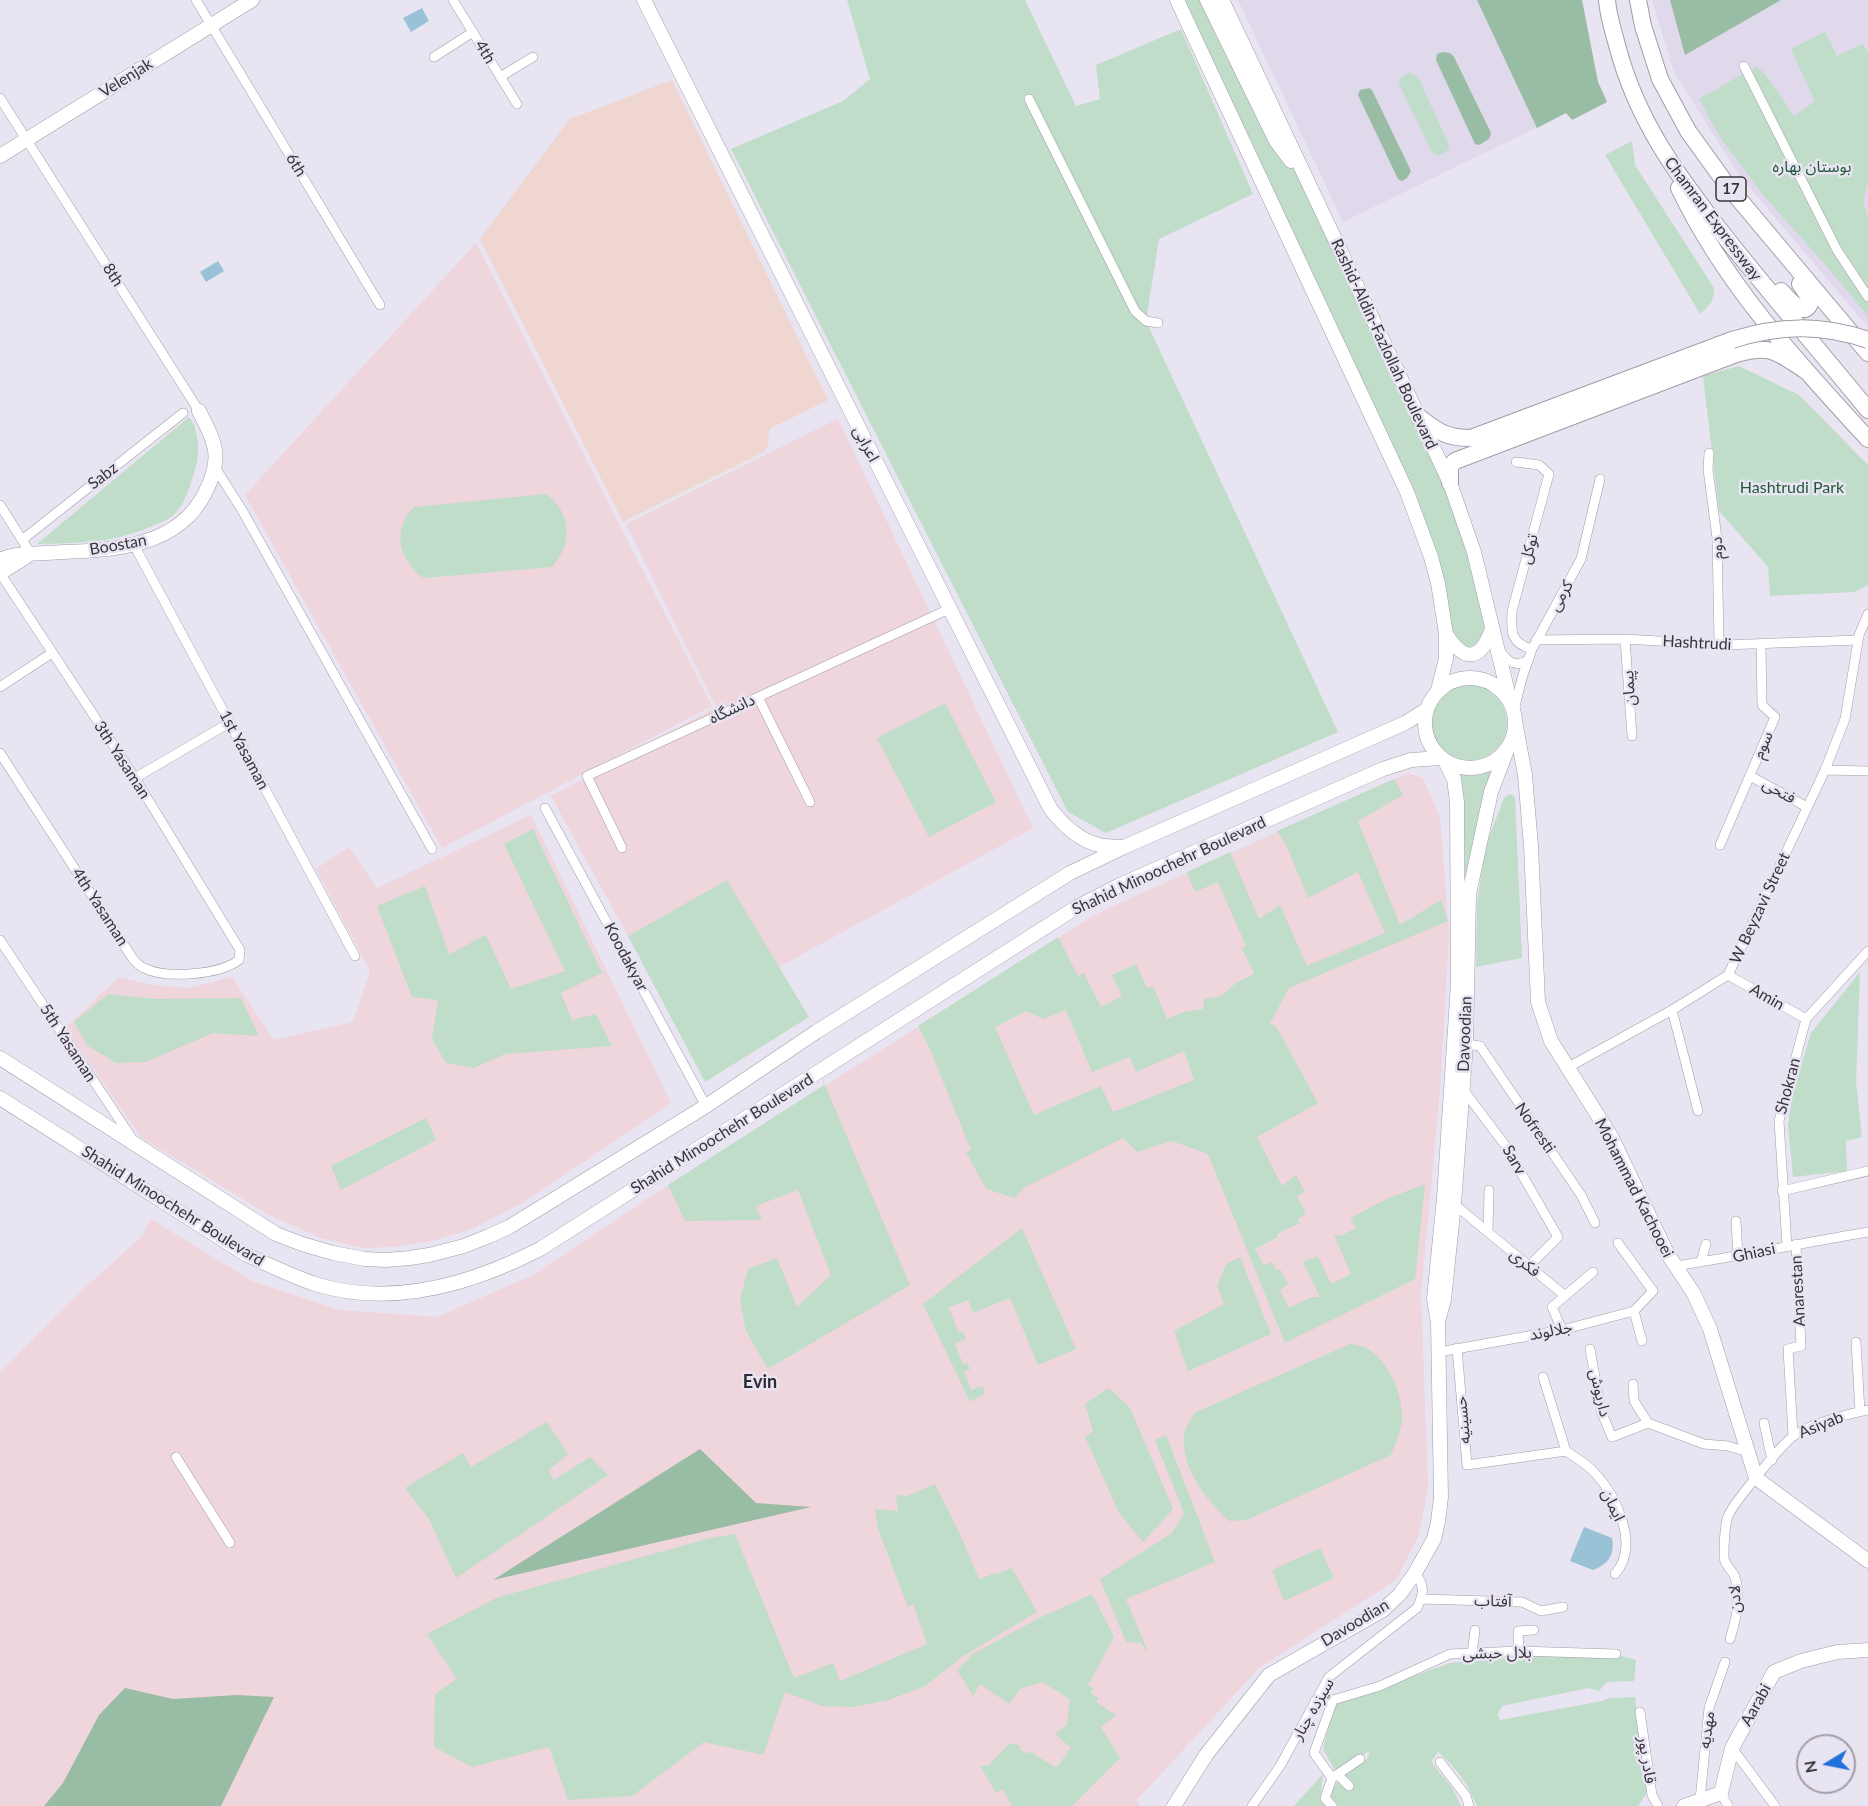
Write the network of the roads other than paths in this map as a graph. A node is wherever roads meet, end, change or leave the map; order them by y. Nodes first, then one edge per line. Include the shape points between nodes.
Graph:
1 (196, 0) edge
2 (252, 0) edge
3 (453, 0) edge
4 (644, 0) edge
5 (1179, 0) edge
6 (1207, 0) edge
7 (1222, 0) edge
8 (1607, 0) edge
9 (1638, 0) edge
10 (211, 25) junction
11 (473, 32) junction
12 (434, 57) dead end
13 (533, 57) dead end
14 (1744, 66) dead end
15 (500, 77) junction
16 (0, 98) edge
17 (1029, 99) dead end
18 (517, 104) dead end
19 (27, 140) junction
20 (1662, 152) junction
21 (0, 156) edge
22 (1310, 187) junction
23 (1766, 231) junction
24 (1741, 257) junction
25 (1868, 297) edge
26 (380, 304) dead end
27 (1158, 323) dead end
28 (1868, 340) edge
29 (1868, 353) edge
30 (1806, 371) junction
31 (1868, 410) edge
32 (200, 411) joint
33 (183, 413) dead end
34 (1419, 417) junction
35 (1868, 439) edge
36 (1709, 453) dead end
37 (1516, 462) dead end
38 (216, 469) junction
39 (1600, 479) dead end
40 (1449, 483) junction
41 (0, 505) edge
42 (22, 540) junction
43 (134, 545) junction
44 (31, 554) junction
45 (0, 560) edge
46 (0, 573) edge
47 (949, 609) junction
48 (1868, 614) edge
49 (1446, 634) junction
50 (1493, 635) junction
51 (1625, 639) junction
52 (1858, 640) junction
53 (1719, 644) junction
54 (1534, 645) junction
55 (1761, 645) junction
56 (52, 653) junction
57 (1528, 660) junction
58 (0, 687) edge
59 (1438, 690) junction
60 (758, 697) junction
61 (1426, 710) junction
62 (1513, 711) junction
63 (230, 723) junction
64 (1632, 736) dead end
65 (1507, 750) junction
66 (0, 753) edge
67 (1443, 760) junction
68 (1825, 770) junction
69 (1868, 771) edge
70 (1750, 776) junction
71 (135, 778) junction
72 (810, 802) dead end
73 (1808, 807) junction
74 (545, 808) dead end
75 (1720, 845) dead end
76 (1124, 847) junction
77 (622, 848) dead end
78 (432, 849) dead end
79 (1464, 894) junction
80 (1, 945) edge
81 (240, 950) joint
82 (1868, 951) edge
83 (355, 956) dead end
84 (1728, 975) junction
85 (1672, 1010) junction
86 (1806, 1019) junction
87 (1466, 1044) junction
88 (0, 1058) edge
89 (1567, 1068) junction
90 (1462, 1088) junction
91 (0, 1098) edge
92 (706, 1106) junction
93 (1698, 1111) dead end
94 (137, 1146) junction
95 (1868, 1171) edge
96 (1489, 1190) dead end
97 (1782, 1191) junction
98 (1454, 1204) junction
99 (1736, 1221) dead end
100 (1595, 1223) dead end
101 (1488, 1232) junction
102 (1868, 1232) edge
103 (1618, 1243) dead end
104 (1706, 1244) dead end
105 (1791, 1245) junction
106 (1738, 1257) junction
107 (1701, 1262) junction
108 (1529, 1266) junction
109 (1675, 1266) junction
110 (1593, 1272) dead end
111 (1564, 1295) junction
112 (1634, 1311) junction
113 (1438, 1323) junction
114 (1562, 1330) junction
115 (1642, 1341) dead end
116 (1856, 1342) dead end
117 (1457, 1348) junction
118 (1590, 1349) dead end
119 (1439, 1352) junction
120 (1543, 1377) dead end
121 (1633, 1384) dead end
122 (1864, 1411) edge
123 (1648, 1423) junction
124 (1764, 1423) dead end
125 (1793, 1435) junction
126 (1566, 1451) junction
127 (1748, 1452) junction
128 (176, 1457) dead end
129 (1772, 1460) junction
130 (1756, 1478) junction
131 (231, 1543) dead end
132 (1868, 1562) edge
133 (1415, 1572) junction
134 (1615, 1574) dead end
135 (1422, 1599) junction
136 (1563, 1607) dead end
137 (1475, 1630) dead end
138 (1534, 1630) dead end
139 (1730, 1639) dead end
140 (1868, 1650) edge
141 (1519, 1651) junction
142 (1472, 1653) junction
143 (1616, 1654) dead end
144 (1725, 1662) dead end
145 (1333, 1700) junction
146 (1315, 1701) junction
147 (1640, 1712) dead end
148 (1732, 1748) junction
149 (1360, 1759) dead end
150 (1440, 1762) dead end
151 (1191, 1776) junction
152 (1335, 1776) junction
153 (1349, 1785) dead end
154 (1721, 1793) junction
155 (1700, 1800) junction
156 (1174, 1806) edge
157 (1182, 1806) edge
158 (1252, 1806) edge
159 (1332, 1806) edge
160 (1468, 1806) edge
161 (1658, 1806) edge
162 (1684, 1806) edge
163 (1728, 1806) edge
164 (1775, 1806) edge

1 - 10 street, 6th
2 - 10 main road, Velenjak
3 - 11 street, 4th
4 - 47 main road, اعرابی
5 - 49 main road via 1407,492 1431,557
6 - 22 main road via 1276,141
7 - 22 main road, Rashid-Aldin-Fazlollah Boulevard
8 - 20 highway, Chamran Expressway / 17 via 1622,64 1639,109
9 - 23 highway, Chamran Expressway / 17 via 1660,79 1688,131
10 - 19 main road, Velenjak
10 - 26 street, 6th
11 - 12 street
11 - 15 street, 4th
13 - 15 street
14 - 25 street via 1838,250
15 - 18 street, 4th
16 - 19 street, 8th
17 - 27 street via 1135,311 1146,321
19 - 21 main road, Velenjak
19 - 32 street, 8th
20 - 24 highway, Chamran Expressway / 17
20 - 30 highway via 1692,216 1720,263
22 - 34 main road, Rashid-Aldin-Fazlollah Boulevard
23 - 24 highway via 1809,296 1810,305 1803,309 1795,305
23 - 29 highway, Chamran Expressway / 17
24 - 31 highway, Chamran Expressway / 17
28 - 34 highway, bridge via 1806,327 1777,329 1732,340 1471,438 1454,438 1438,432
30 - 35 highway
30 - 40 highway via 1776,351 1749,350 1736,354 1455,461 1450,466
32 - 38 main road via 213,440
33 - 42 street, Sabz
34 - 40 main road, Rashid-Aldin-Fazlollah Boulevard
36 - 53 street, دوم via 1717,538
37 - 54 street, توکل via 1539,465 1549,474 1512,611 1511,628 1516,641 1522,646
38 - 43 main road, Boostan via 194,512 162,535
38 - 78 street
39 - 54 street, کرمی via 1581,559
40 - 50 main road, Rashid-Aldin-Fazlollah Boulevard via 1474,552
41 - 42 street
42 - 44 street
43 - 44 main road, Boostan
43 - 63 street, 1st Yasaman
44 - 45 main road, Boostan
44 - 46 main road, Boostan
46 - 56 street, 3th Yasaman
47 - 60 street, دانشگاه
47 - 76 main road, اعرابی via 1061,823 1098,845
48 - 52 street, W Beyzavi Street
49 - 50 main road via 1464,654 1480,650
49 - 59 main road via 1446,658
50 - 57 street via 1507,660 1522,664
50 - 62 main road, Rashid-Aldin-Fazlollah Boulevard
51 - 53 street, Hashtrudi
51 - 54 street, Hashtrudi
51 - 64 street, پیمان
52 - 55 street, Hashtrudi
52 - 68 street, W Beyzavi Street via 1847,714
53 - 55 street, Hashtrudi
54 - 57 street, کرمی
55 - 70 street, سوم via 1762,705 1775,717
56 - 58 street
56 - 71 street, 3th Yasaman
57 - 62 street, کرمی
59 - 61 main road
59 - 62 main road via 1449,682 1477,678 1501,690
60 - 72 street
60 - 77 street, دانشگاه via 587,776
61 - 67 main road via 1426,736
61 - 76 main road, Shahid Minoochehr Boulevard via 1405,723
62 - 65 main road via 1515,731
62 - 89 main road, Mohammad Kachooei via 1525,775 1538,1002 1551,1041
63 - 71 street
63 - 83 street, 1st Yasaman
65 - 67 main road via 1498,760 1472,769
65 - 79 main road, Davoodian via 1491,792
66 - 81 street, 4th Yasaman via 141,967 184,975 232,965 239,960
67 - 79 main road, Davoodian via 1454,779
67 - 91 main road, Shahid Minoochehr Boulevard via 1411,759 1383,769 1077,907 540,1249 488,1274 441,1287 367,1292 316,1284 289,1274 247,1255
68 - 69 street
68 - 73 street, W Beyzavi Street
70 - 73 street, فتحی
70 - 75 street, سوم
71 - 81 street, 3th Yasaman
73 - 84 street, W Beyzavi Street
74 - 92 street, Koodakyar
76 - 92 main road, Shahid Minoochehr Boulevard via 1059,880 816,1032
79 - 87 main road, Davoodian
79 - 113 main road, Davoodian via 1434,1299
80 - 94 street, 5th Yasaman
82 - 86 street, Shokran
84 - 85 street, W Beyzavi Street
84 - 86 street, Amin
85 - 89 street, W Beyzavi Street
85 - 93 street
86 - 97 street, Shokran via 1779,1121
87 - 90 main road, Davoodian
87 - 100 street, Nofresti via 1480,1046 1581,1195
88 - 94 main road, Shahid Minoochehr Boulevard
89 - 109 main road, Mohammad Kachooei via 1612,1138
90 - 98 main road, Davoodian
90 - 108 street, Sarv via 1501,1139 1558,1237
92 - 94 main road, Shahid Minoochehr Boulevard via 509,1227 464,1246 410,1258 333,1253 276,1234
95 - 97 street
96 - 101 street
97 - 105 street, Shokran
98 - 101 street, فکری
98 - 113 main road, Davoodian
99 - 106 street
101 - 108 street, فکری
102 - 105 street, Ghiasi
103 - 112 street via 1653,1291
104 - 107 street
105 - 106 street, Ghiasi
105 - 125 street, Anarestan via 1801,1346 1788,1349
106 - 107 street, Ghiasi
107 - 109 street, Ghiasi
108 - 111 street, فکری
109 - 127 main road, Mohammad Kachooei via 1698,1303 1728,1374
110 - 111 street
111 - 114 street via 1552,1307
112 - 114 street, جلالوند
112 - 115 street
113 - 119 main road, Davoodian
114 - 117 street, جلالوند
116 - 122 street
117 - 119 street, جلالوند
117 - 126 street, حسینیه via 1467,1465
118 - 123 street, داریوش via 1601,1411 1612,1437
119 - 133 main road, Davoodian via 1440,1506 1434,1539
120 - 126 street
121 - 123 street via 1634,1401
122 - 125 street, Asiyab
123 - 127 street via 1704,1444
124 - 129 street
125 - 129 street, Asiyab
126 - 134 street, ایمان via 1595,1473 1618,1510 1626,1552
127 - 130 main road, Mohammad Kachooei
128 - 131 street
129 - 130 street, Asiyab
130 - 132 main road
130 - 139 street, لادن via 1729,1515 1725,1533 1724,1561 1734,1574 1738,1590 1737,1616
133 - 135 street via 1421,1580
133 - 151 main road, Davoodian via 1383,1610 1269,1675
135 - 136 street, آفتاب via 1522,1602 1542,1611
135 - 146 street, سیزده چنار via 1408,1616 1329,1677
137 - 142 street
138 - 141 street via 1518,1631
140 - 148 main road, Aarabi via 1828,1654 1774,1672
141 - 142 street, بلال حبشی
141 - 143 street, بلال حبشی
142 - 145 street, بلال حبشی via 1450,1654 1380,1686
144 - 155 street, مهدیه via 1709,1708
145 - 146 street, بلال حبشی
145 - 152 street via 1314,1753
146 - 158 street, سیزده چنار via 1281,1766
147 - 161 street, قادر پور via 1652,1795
148 - 154 main road, Aarabi
148 - 164 street
149 - 152 street
150 - 160 street via 1466,1796
151 - 156 main road, Davoodian
151 - 157 main road, Davoodian
152 - 153 street
152 - 159 street via 1325,1798
154 - 155 main road
154 - 163 street
155 - 162 main road

